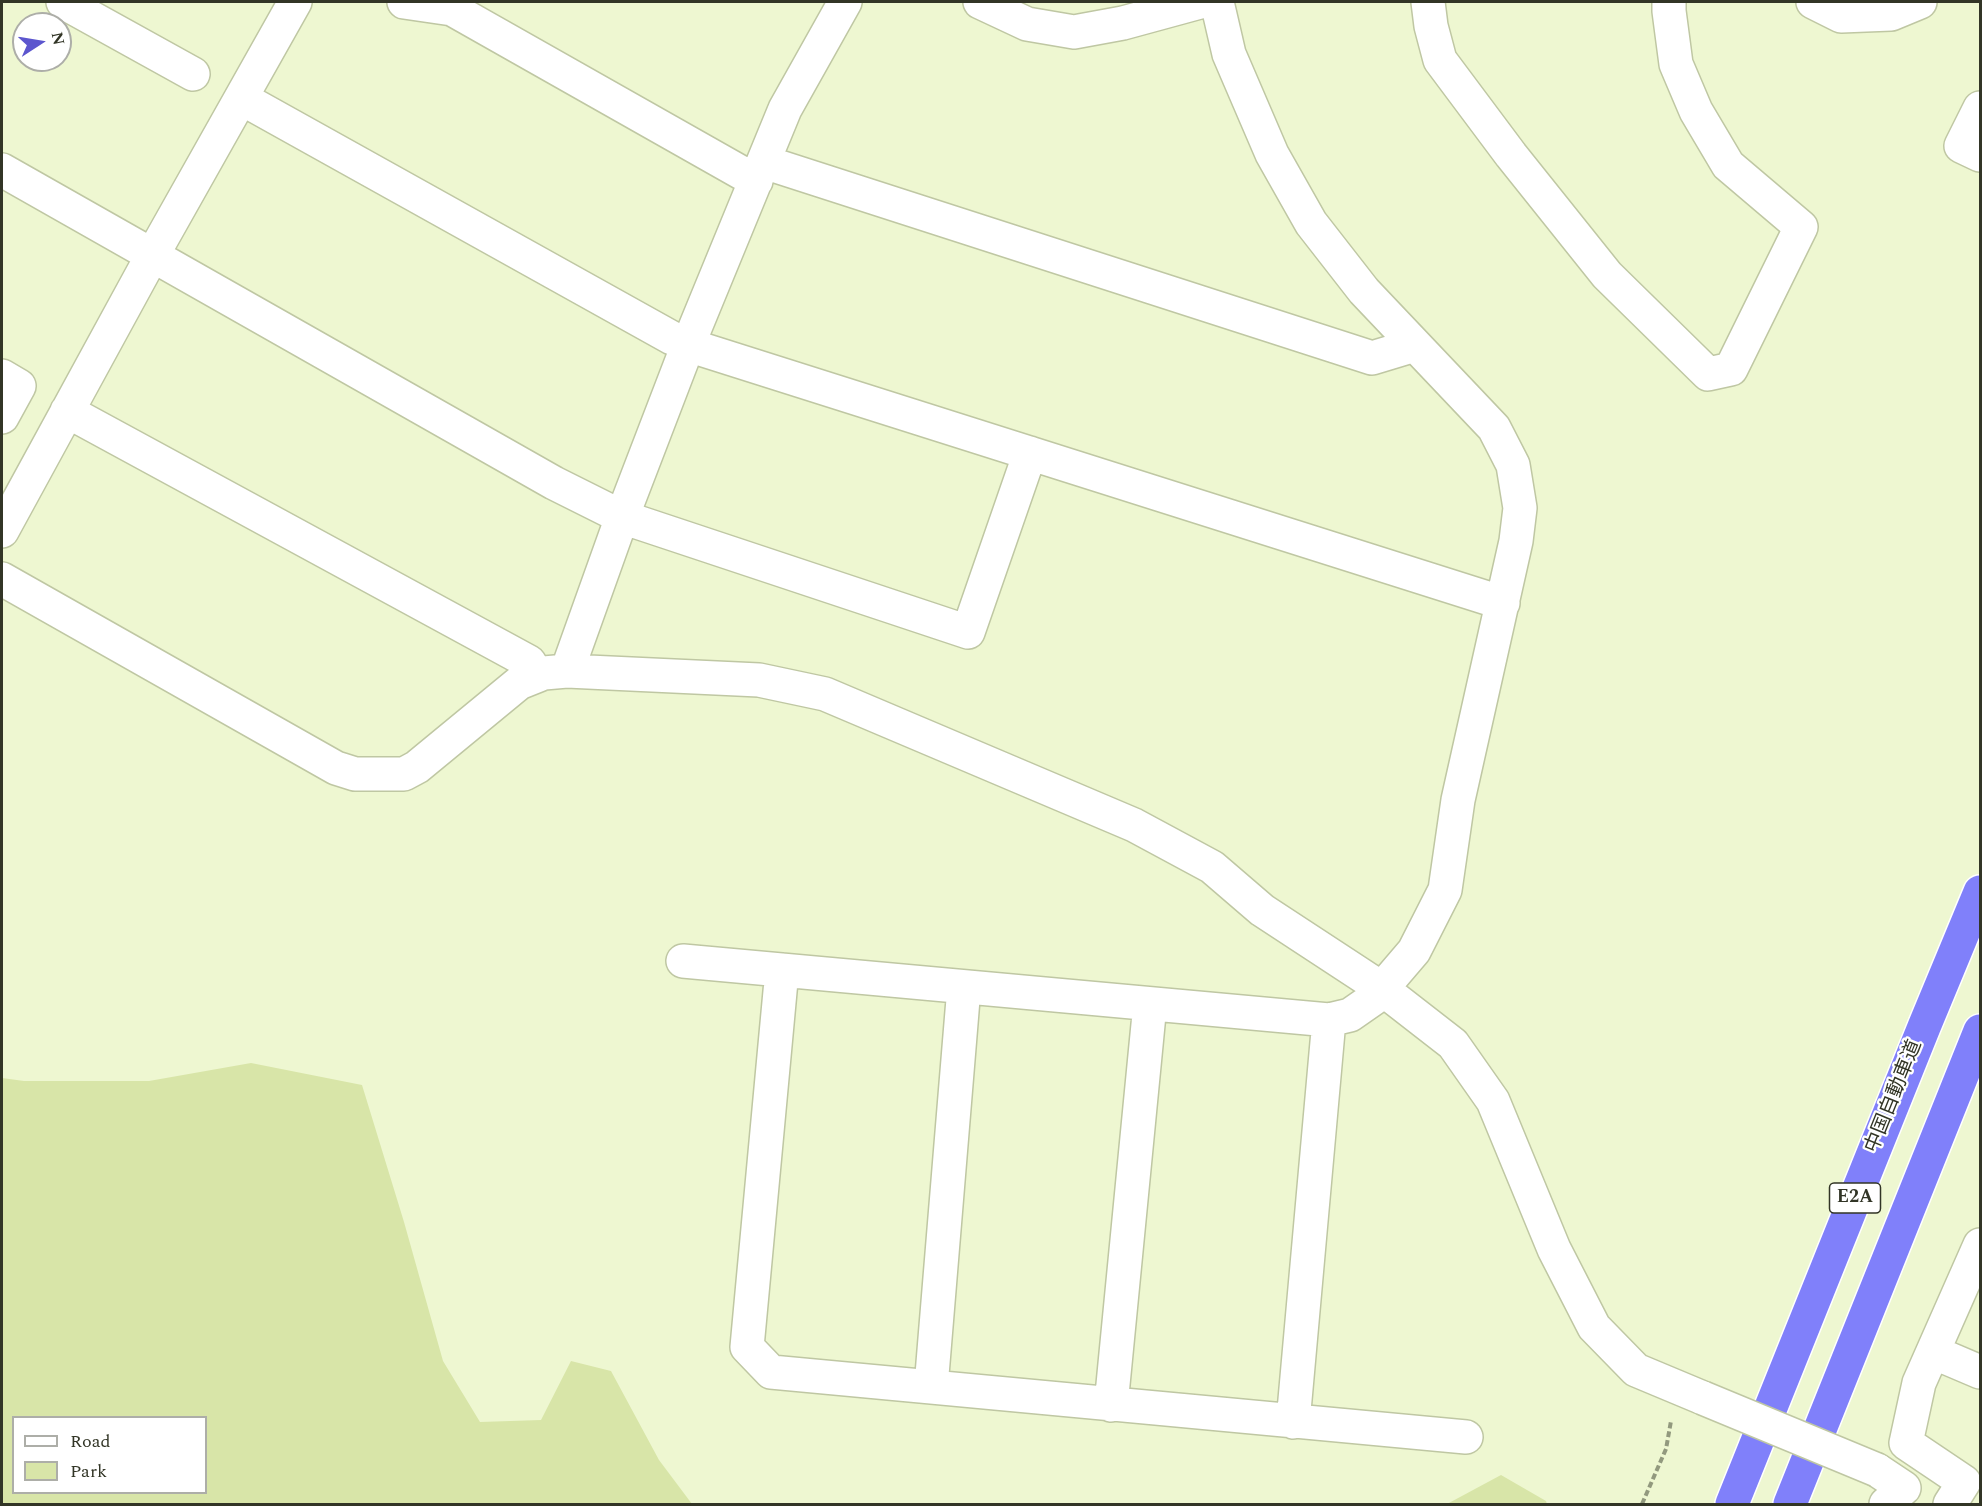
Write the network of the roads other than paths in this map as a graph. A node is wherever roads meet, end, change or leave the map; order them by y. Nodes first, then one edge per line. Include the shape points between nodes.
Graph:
1 (63, 2) edge
2 (296, 2) edge
3 (405, 2) edge
4 (845, 2) edge
5 (980, 2) edge
6 (1200, 2) edge
7 (1217, 2) edge
8 (1428, 2) edge
9 (1669, 2) edge
10 (1813, 2) edge
11 (1920, 2) edge
12 (193, 74) dead end
13 (241, 98) junction
14 (1980, 108) edge
15 (1980, 155) edge
16 (2, 170) edge
17 (760, 171) junction
18 (152, 256) junction
19 (688, 345) junction
20 (1415, 345) junction
21 (2, 376) edge
22 (67, 411) junction
23 (2, 417) edge
24 (1030, 453) junction
25 (622, 517) junction
26 (2, 531) edge
27 (2, 579) edge
28 (1503, 603) junction
29 (552, 673) junction
30 (1980, 892) edge
31 (683, 961) dead end
32 (782, 970) junction
33 (964, 987) junction
34 (1381, 988) junction
35 (1150, 1004) junction
36 (1329, 1020) junction
37 (1980, 1031) edge
38 (1980, 1245) edge
39 (1933, 1352) junction
40 (1980, 1372) edge
41 (931, 1387) junction
42 (1111, 1405) junction
43 (1293, 1422) junction
44 (1466, 1437) dead end
45 (1905, 1499) edge
46 (1732, 1504) edge
47 (1790, 1504) edge
48 (1950, 1504) edge

1 - 12 street
2 - 13 street
3 - 17 street via 452,9
4 - 17 street via 785,109
5 - 6 street via 1027,24 1074,32
7 - 20 street via 1228,54 1272,154 1311,223 1365,291
8 - 9 street via 1440,60 1511,155 1607,275 1708,374 1731,369 1801,227 1728,165 1695,111 1676,64
10 - 11 street via 1841,16 1891,14
13 - 18 street
13 - 19 street
14 - 15 street via 1961,146
16 - 18 street
17 - 19 street
17 - 20 street via 1372,358
18 - 22 street
18 - 25 street via 554,483
19 - 24 street
19 - 25 street
20 - 28 street via 1494,428 1513,465 1520,508
21 - 23 street via 19,386
22 - 26 street
22 - 29 street
24 - 25 street via 968,632
24 - 28 street
25 - 29 street
27 - 29 street via 336,768 355,774 404,774 519,683
28 - 34 street via 1458,800 1445,890 1414,951
29 - 34 street via 759,680 825,694 1134,825 1212,867 1262,910
30 - 46 highway, 中国自動車道 / E2A
31 - 32 street
32 - 33 street
32 - 41 street via 747,1347 771,1372
33 - 35 street
33 - 41 street
34 - 36 street via 1373,999 1350,1015
34 - 45 street, bridge via 1453,1044 1493,1101 1554,1249 1594,1327 1636,1370 1877,1470
35 - 36 street
35 - 42 street
36 - 43 street
37 - 47 highway, E2A
38 - 39 street
39 - 40 street
39 - 48 street via 1919,1383 1905,1443 1964,1482
41 - 42 street
42 - 43 street
43 - 44 street

